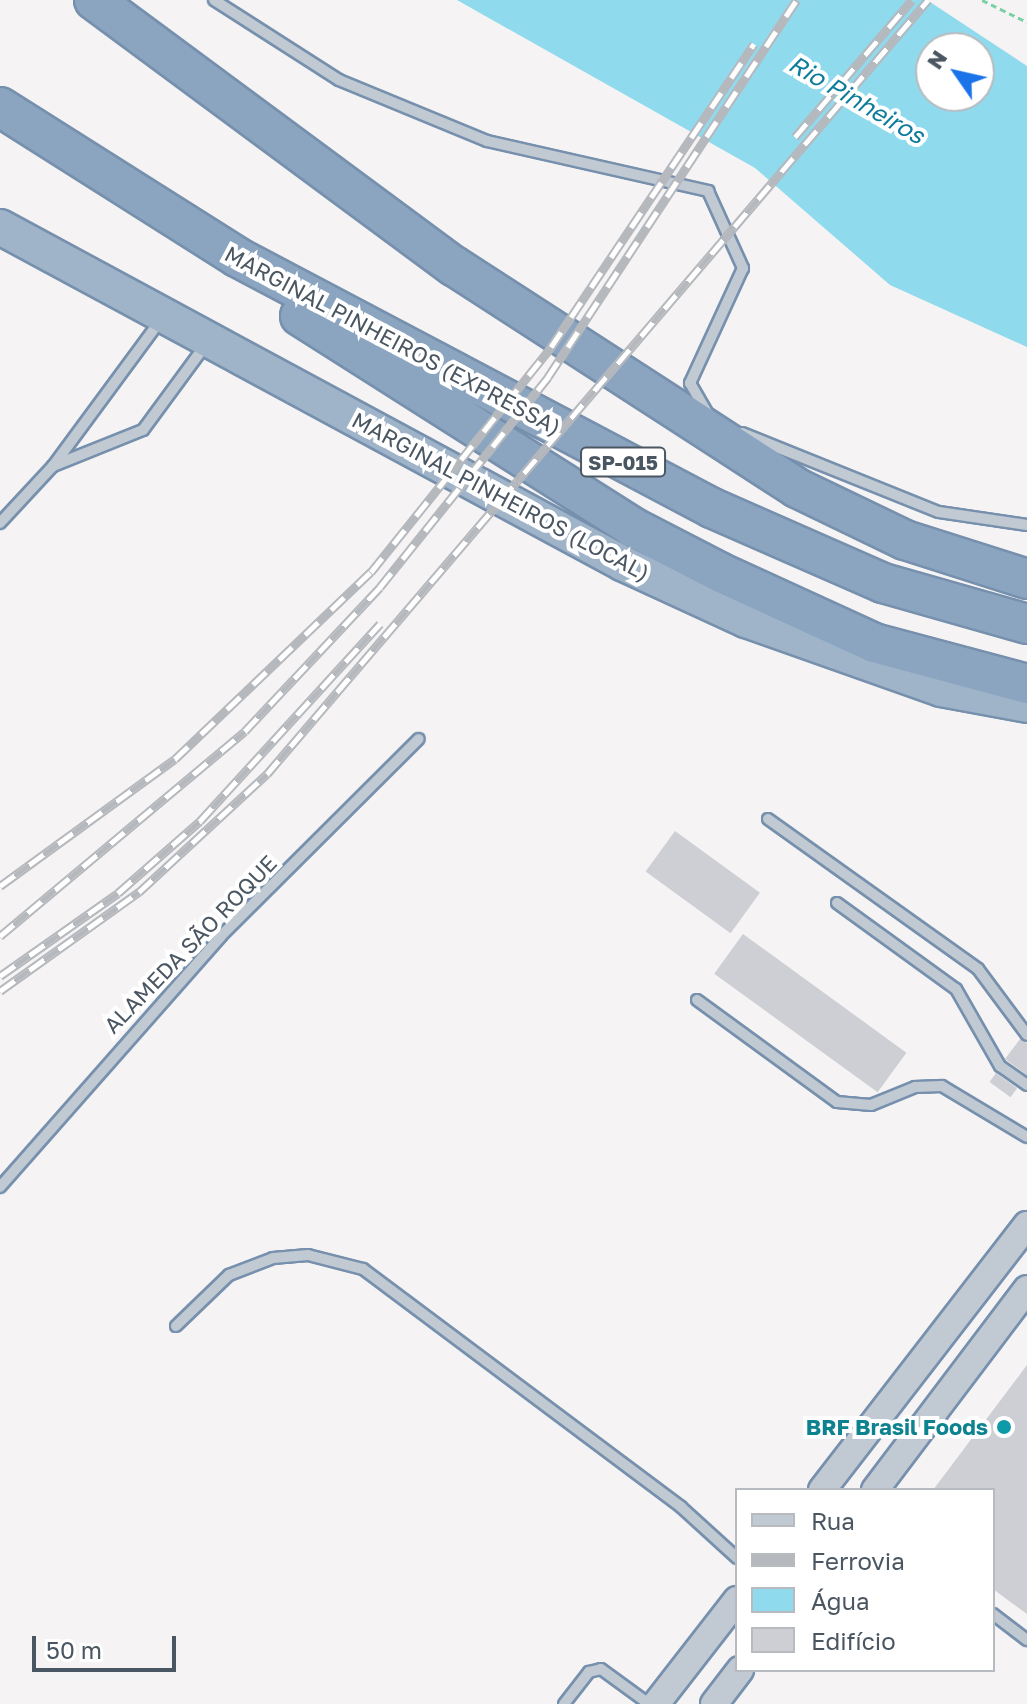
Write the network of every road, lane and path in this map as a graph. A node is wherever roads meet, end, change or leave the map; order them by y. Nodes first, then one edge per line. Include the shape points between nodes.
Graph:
1 (94, 0) edge
2 (214, 0) edge
3 (982, 0) edge
4 (1027, 22) edge
5 (0, 107) edge
6 (0, 227) edge
7 (237, 257) junction
8 (164, 314) junction
9 (210, 339) junction
10 (53, 466) junction
11 (0, 523) edge
12 (1027, 525) edge
13 (1027, 579) edge
14 (1027, 624) edge
15 (1027, 684) edge
16 (1027, 705) edge
17 (419, 739) dead end
18 (768, 819) dead end
19 (837, 903) dead end
20 (697, 1000) dead end
21 (1027, 1035) edge
22 (1027, 1085) edge
23 (1027, 1137) edge
24 (0, 1187) edge
25 (1027, 1225) edge
26 (997, 1264) junction
27 (1027, 1289) edge
28 (176, 1326) dead end
29 (824, 1488) edge
30 (877, 1488) edge
31 (735, 1556) edge
32 (735, 1603) edge
33 (995, 1616) edge
34 (1027, 1640) edge
35 (738, 1672) edge
36 (564, 1704) edge
37 (649, 1704) edge
38 (656, 1704) edge
39 (714, 1704) edge

1 - 13 highway via 454,266 772,472 905,540
2 - 12 lane via 339,80 487,141 708,191 743,268 690,383 712,420 939,512
3 - 4 path
5 - 7 highway, MARGINAL PINHEIROS (EXPRESSA) / SP-015
6 - 8 highway, MARGINAL PINHEIROS (LOCAL)
7 - 14 highway, MARGINAL PINHEIROS (EXPRESSA) / SP-015 via 803,552
7 - 15 highway via 268,293 334,340 632,527 874,643
8 - 9 highway, MARGINAL PINHEIROS (LOCAL)
8 - 10 lane
9 - 10 lane via 143,430
9 - 16 highway, MARGINAL PINHEIROS (LOCAL) via 624,564 746,620 928,685
10 - 11 lane
17 - 24 lane, ALAMEDA SÃO ROQUE via 221,936
18 - 21 lane via 978,969 1010,1021
19 - 22 lane via 956,989 1000,1066
20 - 23 lane via 837,1102 871,1105 915,1087 942,1086
25 - 26 street
26 - 27 street
26 - 29 street
27 - 30 street
28 - 31 lane via 229,1275 273,1258 308,1255 363,1269 681,1507
32 - 38 street
33 - 34 lane
35 - 39 street
36 - 37 lane via 589,1672 601,1669

